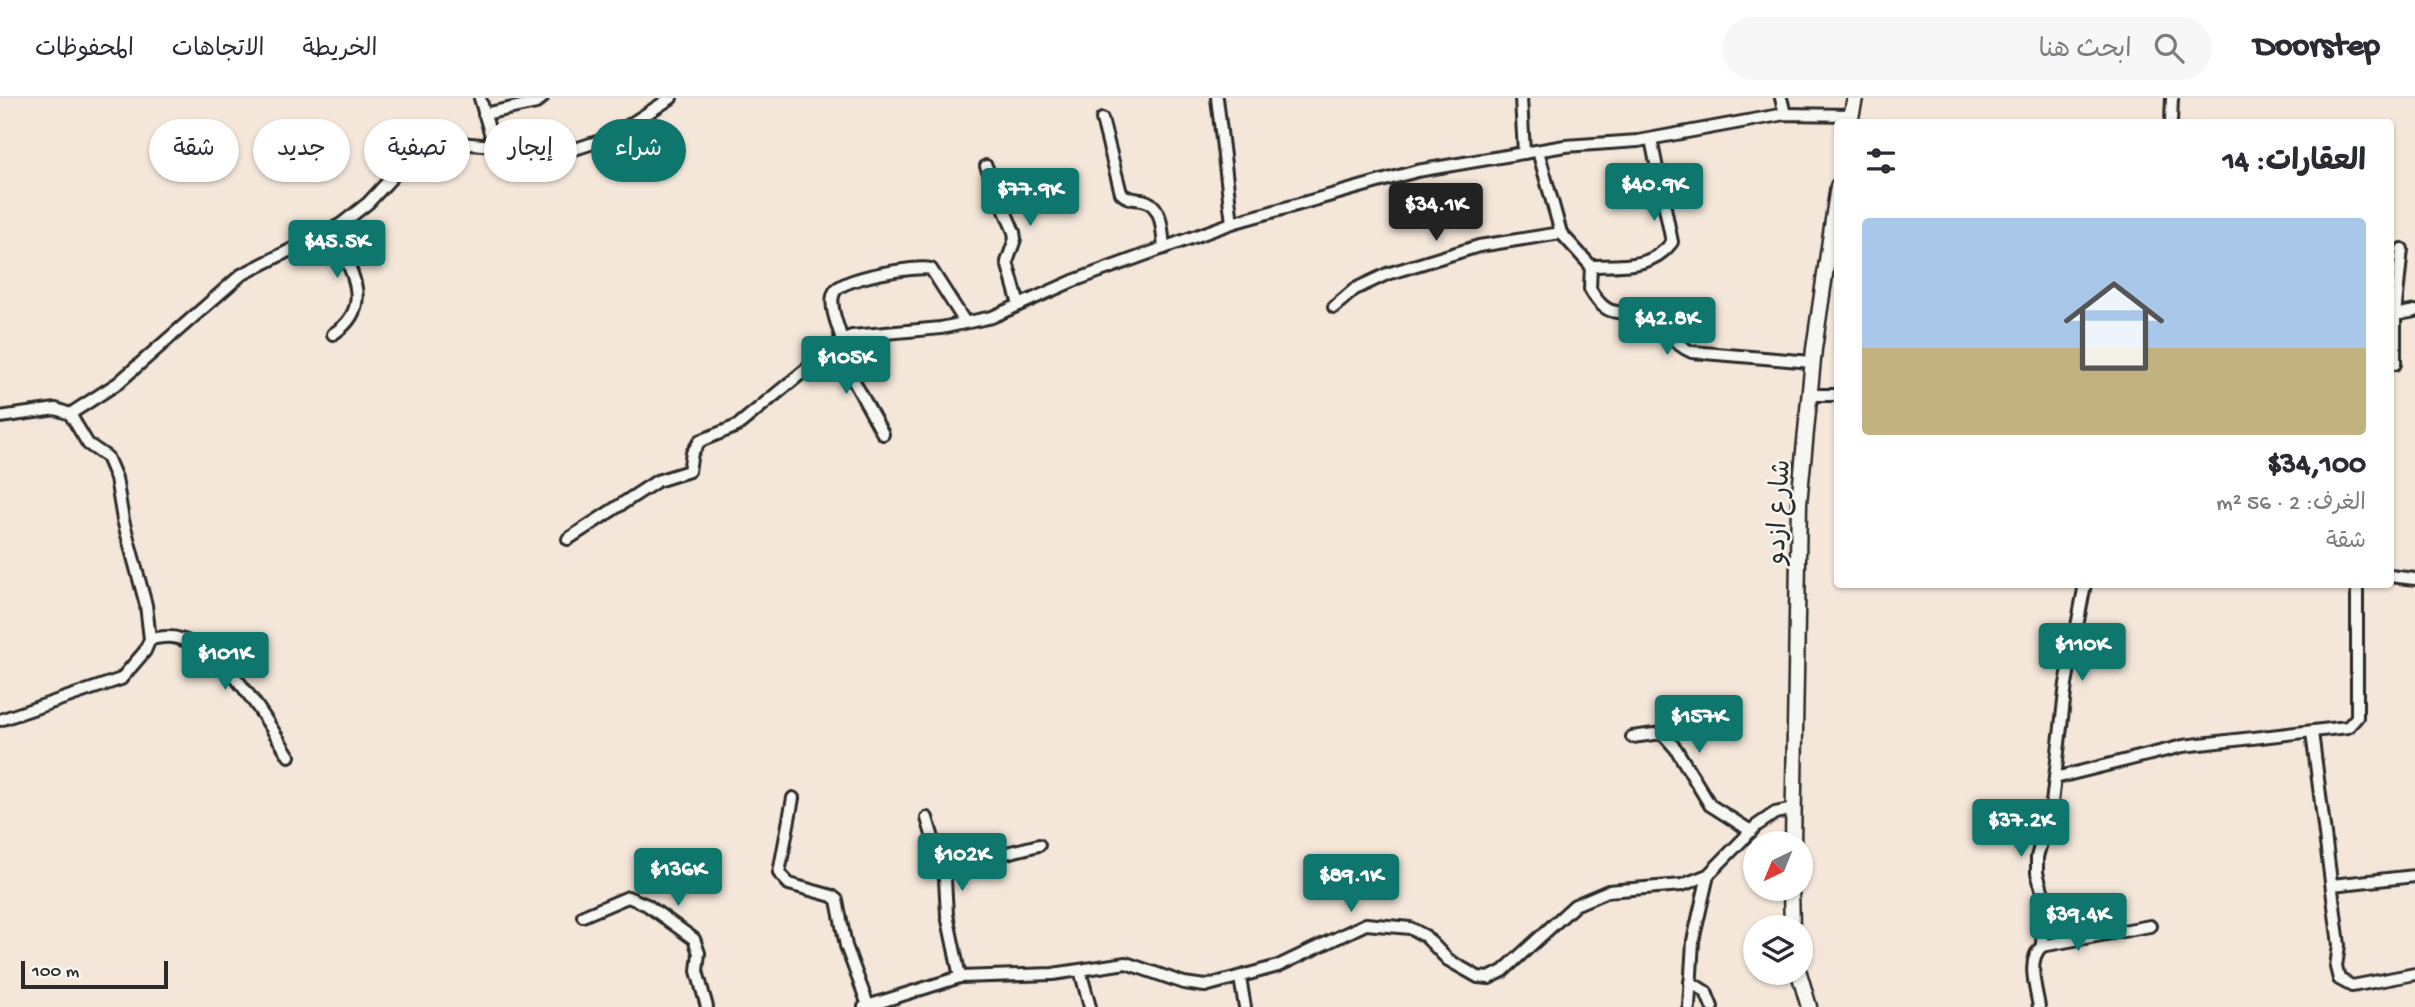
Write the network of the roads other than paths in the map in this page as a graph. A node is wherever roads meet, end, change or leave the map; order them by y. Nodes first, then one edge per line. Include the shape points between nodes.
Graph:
1 (480, 98) edge
2 (542, 98) edge
3 (671, 98) edge
4 (1217, 98) edge
5 (1521, 98) edge
6 (1781, 98) edge
7 (1855, 98) edge
8 (2172, 98) edge
9 (484, 114) junction
10 (1786, 114) junction
11 (486, 119) edge
12 (1102, 119) dead end
13 (1851, 119) edge
14 (2171, 119) edge
15 (1651, 139) junction
16 (484, 145) edge
17 (577, 150) edge
18 (1538, 151) junction
19 (1524, 153) junction
20 (986, 166) dead end
21 (1834, 213) edge
22 (1231, 223) junction
23 (332, 229) junction
24 (1561, 233) junction
25 (1164, 248) junction
26 (2402, 249) dead end
27 (1591, 266) junction
28 (1019, 305) junction
29 (1335, 307) dead end
30 (2415, 311) edge
31 (2395, 315) junction
32 (965, 322) junction
33 (333, 334) dead end
34 (838, 344) junction
35 (1812, 362) junction
36 (2395, 364) dead end
37 (1809, 395) junction
38 (1834, 395) edge
39 (70, 414) junction
40 (0, 417) edge
41 (883, 434) dead end
42 (568, 539) dead end
43 (2394, 576) edge
44 (2415, 579) edge
45 (2084, 588) edge
46 (2357, 588) edge
47 (150, 639) junction
48 (0, 720) edge
49 (2312, 732) junction
50 (1632, 737) dead end
51 (289, 756) dead end
52 (2055, 778) junction
53 (793, 798) dead end
54 (1794, 808) junction
55 (928, 818) dead end
56 (1751, 831) joint
57 (1793, 831) edge
58 (1743, 839) edge
59 (1039, 845) dead end
60 (942, 869) junction
61 (1708, 875) junction
62 (2415, 876) edge
63 (2332, 885) junction
64 (583, 916) dead end
65 (2150, 926) dead end
66 (2042, 946) junction
67 (1080, 970) junction
68 (2415, 974) edge
69 (960, 977) junction
70 (1240, 978) junction
71 (1690, 982) junction
72 (1803, 985) edge
73 (866, 1006) edge
74 (707, 1007) edge
75 (1090, 1007) edge
76 (1245, 1007) edge
77 (1689, 1007) edge
78 (1712, 1007) edge
79 (1809, 1007) edge
80 (2039, 1007) edge

1 - 9 street
2 - 9 street
3 - 17 street via 609,138
4 - 22 street
5 - 19 street
6 - 10 street
7 - 13 street
8 - 14 street
9 - 11 street
10 - 13 street
10 - 15 street
12 - 25 street via 1121,193 1128,199 1148,201 1157,209
15 - 18 street
15 - 27 street via 1672,242 1653,260
16 - 23 street via 447,142 430,148
18 - 19 street
18 - 24 street
19 - 22 street via 1417,171
20 - 28 street via 1014,232 1007,271
21 - 35 street, شارع ازدو
22 - 25 street
23 - 33 street via 359,301 348,324
23 - 39 street via 241,275 118,383
24 - 27 street
24 - 29 street via 1479,246 1387,274 1355,289
25 - 28 street
26 - 31 street
27 - 35 street via 1590,289 1608,311 1650,320 1692,352
28 - 32 street
30 - 31 street
31 - 36 street
32 - 34 street via 876,332
32 - 34 street via 931,269 906,269 845,283 835,291
34 - 41 street
34 - 42 street via 737,426 700,441 689,471 657,481
35 - 37 street, شارع ازدو
37 - 38 street
37 - 54 street, شارع ازدو via 1799,503
39 - 40 street via 56,410
39 - 47 street via 88,444 107,457 116,478
43 - 44 street
45 - 52 street via 2073,635
46 - 49 street via 2357,718 2348,727
47 - 48 street via 121,679
47 - 51 street via 176,637 224,666
49 - 52 street via 2183,746
49 - 63 street
50 - 56 street via 1662,733 1710,805
52 - 66 street via 2037,857 2044,897
53 - 73 street via 779,873 789,884 837,900
54 - 56 street via 1775,813
54 - 57 street, شارع ازدو
55 - 60 street
58 - 61 street
59 - 60 street
60 - 69 street
61 - 70 street via 1682,885 1608,891 1576,905 1503,971 1489,978 1461,968 1425,936 1390,924 1366,924 1278,966
61 - 71 street via 1693,941
62 - 63 street
63 - 68 street via 2339,979 2352,986
64 - 74 street via 628,897 648,905 698,946 697,971
65 - 66 street
66 - 80 street via 2033,967
67 - 69 street
67 - 70 street via 1126,962 1194,986
67 - 75 street
69 - 73 street
70 - 76 street
71 - 77 street
71 - 78 street via 1706,992
72 - 79 street

